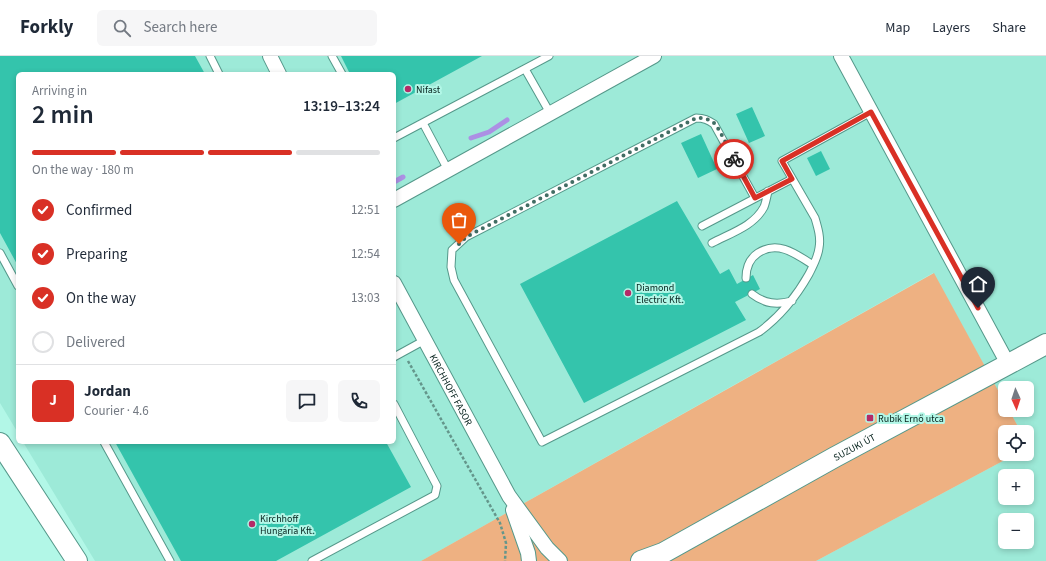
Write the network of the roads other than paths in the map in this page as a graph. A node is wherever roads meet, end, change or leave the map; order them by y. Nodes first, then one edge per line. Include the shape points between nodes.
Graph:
1 (210, 56) edge
2 (270, 56) edge
3 (332, 56) edge
4 (549, 56) edge
5 (654, 56) edge
6 (841, 56) edge
7 (639, 60) edge
8 (525, 69) junction
9 (218, 72) edge
10 (279, 72) edge
11 (341, 72) edge
12 (871, 112) junction
13 (550, 113) junction
14 (423, 123) junction
15 (396, 137) edge
16 (448, 170) junction
17 (792, 179) junction
18 (768, 191) junction
19 (755, 198) junction
20 (396, 199) edge
21 (702, 226) dead end
22 (712, 243) dead end
23 (0, 253) edge
24 (813, 265) junction
25 (746, 278) dead end
26 (16, 282) edge
27 (396, 287) edge
28 (752, 294) dead end
29 (792, 300) junction
30 (425, 340) junction
31 (1046, 344) edge
32 (396, 356) edge
33 (1008, 364) junction
34 (396, 408) edge
35 (0, 443) edge
36 (105, 444) edge
37 (509, 496) junction
38 (659, 557) edge
39 (77, 561) edge
40 (170, 561) edge
41 (312, 561) edge
42 (530, 561) edge
43 (560, 561) edge
44 (641, 561) edge

1 - 9 lane
2 - 10 street
3 - 11 lane
4 - 8 lane
5 - 7 street
6 - 12 street
7 - 13 street
8 - 13 lane
8 - 14 lane
12 - 17 lane via 782,161
12 - 33 street
13 - 16 street
14 - 15 lane
14 - 16 lane
16 - 20 street
17 - 18 lane
17 - 24 lane via 815,218 818,228 819,249
18 - 19 lane
18 - 22 lane via 758,216 749,224
19 - 21 lane
19 - 29 lane via 714,124 696,118 466,237 452,250 451,268 454,280 542,442 759,332
23 - 26 lane
24 - 25 lane via 787,250 768,248 750,260
24 - 29 lane
27 - 30 street, KIRCHHOFF FASOR
28 - 29 lane via 765,302 783,303
30 - 32 lane
30 - 37 street, KIRCHHOFF FASOR
31 - 33 main road, SUZUKI ÚT
33 - 38 main road, SUZUKI ÚT via 835,457
34 - 41 lane via 437,486 435,495
35 - 39 main road
36 - 40 lane
37 - 42 street, KIRCHHOFF FASOR
37 - 43 street, KIRCHHOFF FASOR via 546,548
38 - 44 main road, SUZUKI ÚT

